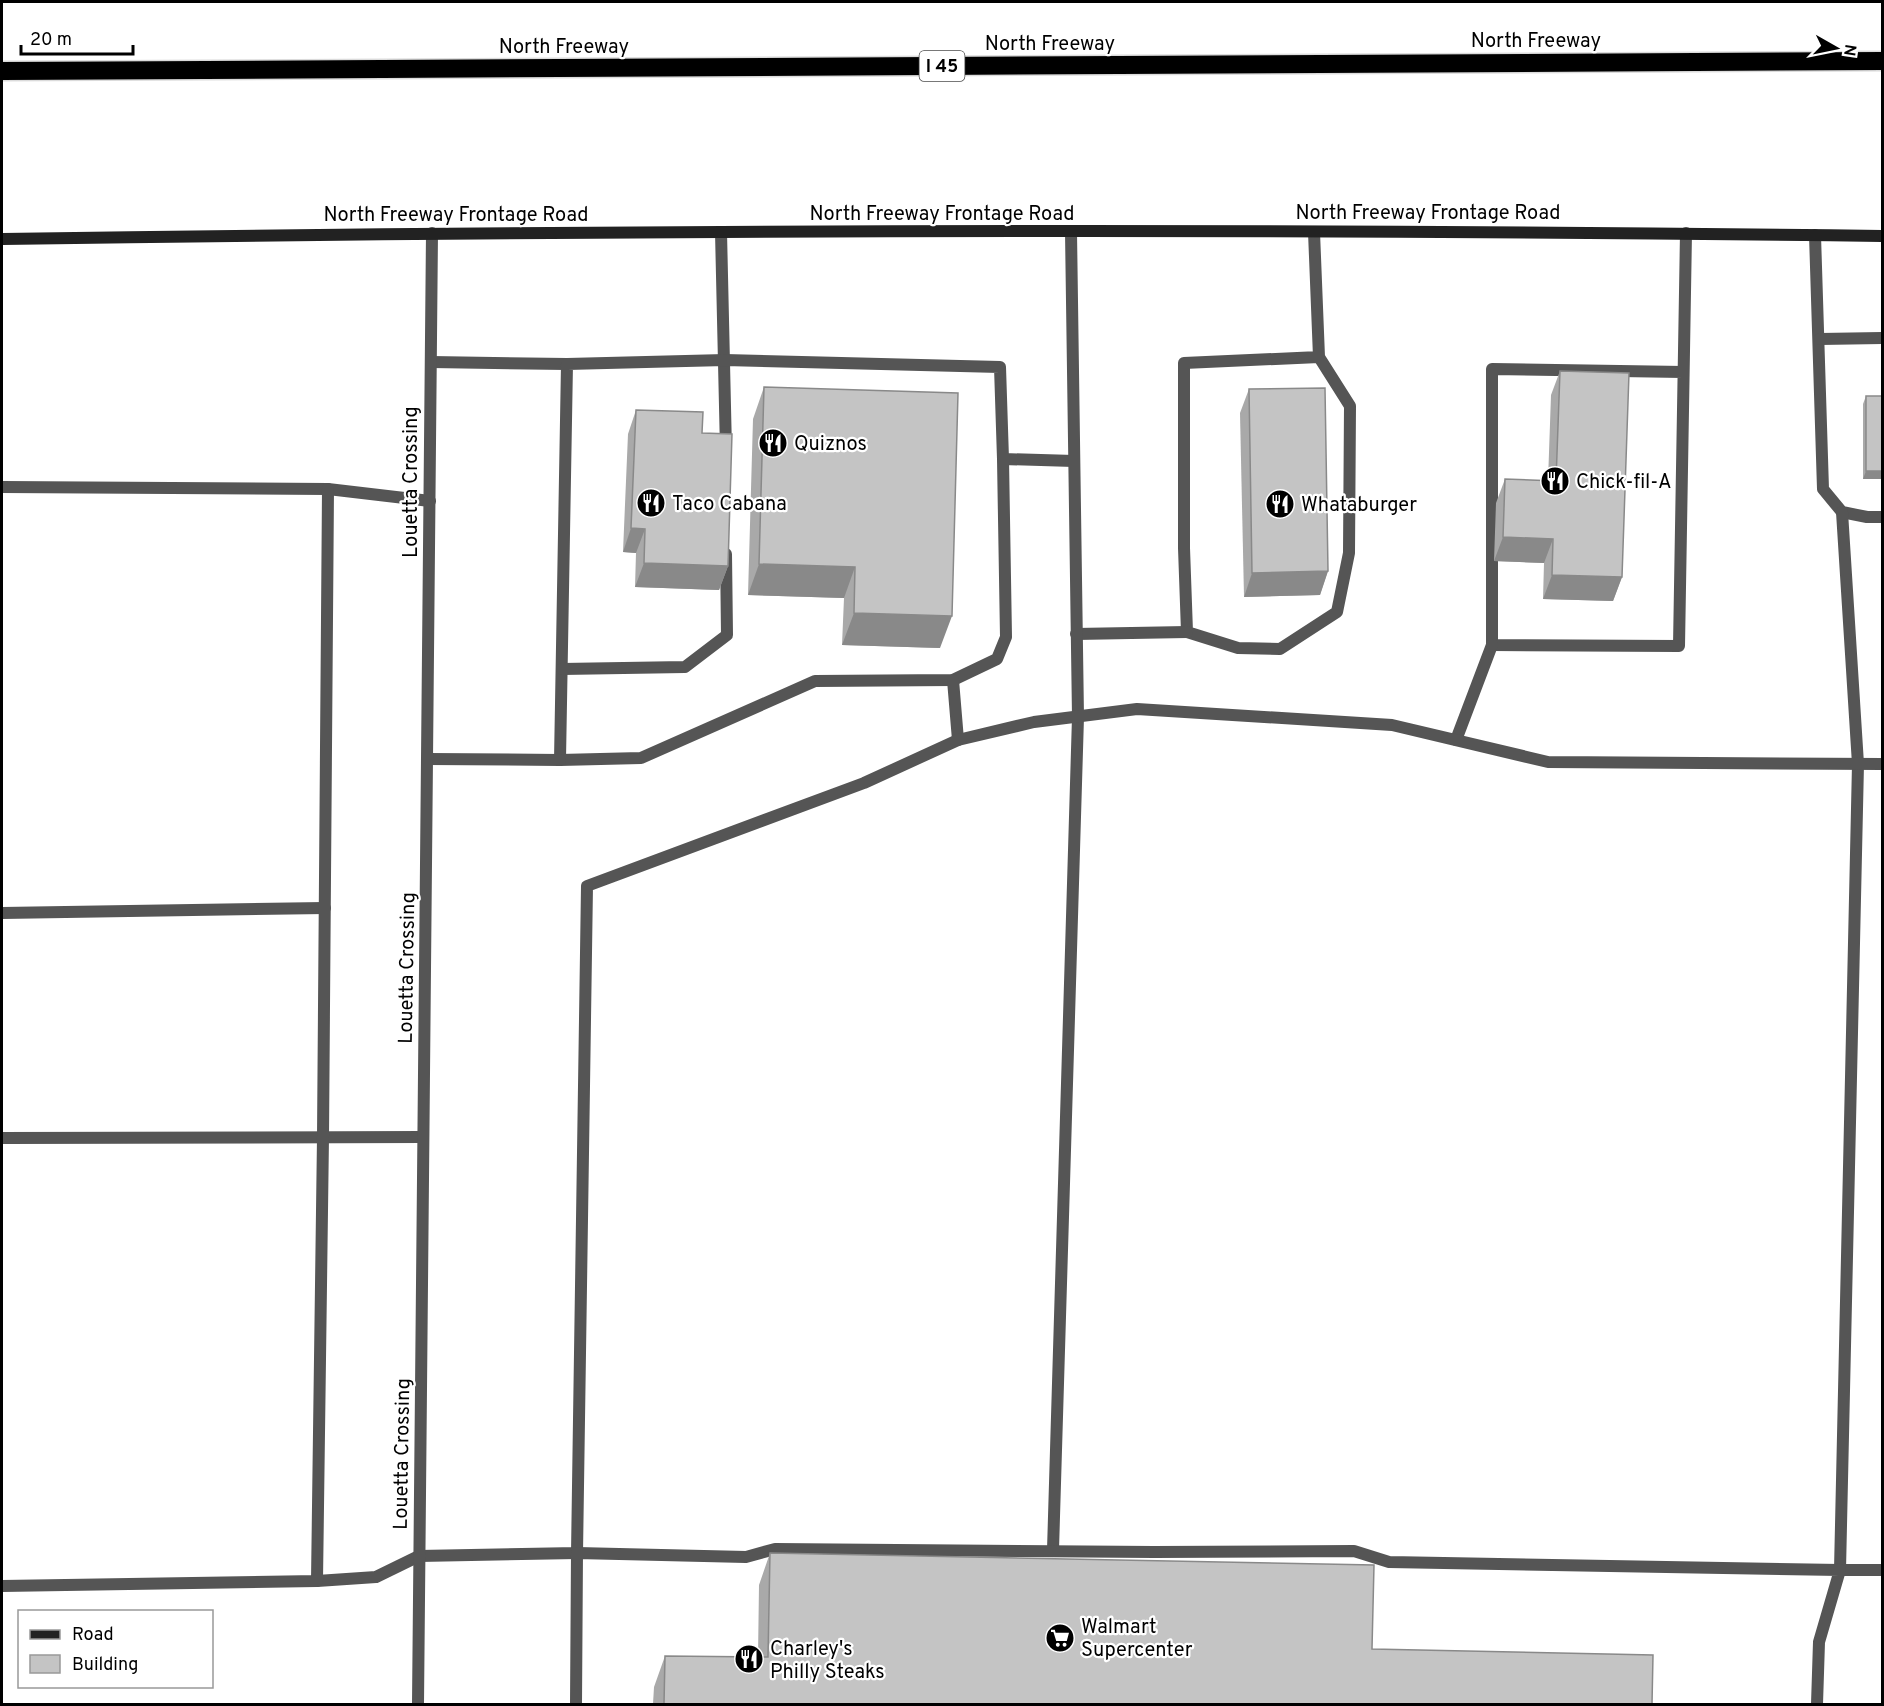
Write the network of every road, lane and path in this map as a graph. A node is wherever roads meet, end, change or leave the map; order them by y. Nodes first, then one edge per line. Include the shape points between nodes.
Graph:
1 (1882, 61) edge
2 (2, 71) edge
3 (721, 232) junction
4 (1071, 232) junction
5 (1314, 232) junction
6 (432, 233) junction
7 (1686, 233) junction
8 (1815, 235) junction
9 (1882, 236) edge
10 (2, 239) edge
11 (1820, 339) junction
12 (1882, 339) edge
13 (1320, 357) junction
14 (725, 360) junction
15 (431, 362) junction
16 (567, 364) junction
17 (1683, 372) junction
18 (1004, 459) junction
19 (1074, 461) junction
20 (726, 468) edge
21 (2, 487) edge
22 (328, 489) junction
23 (429, 501) junction
24 (1842, 512) junction
25 (1882, 517) edge
26 (726, 540) edge
27 (1187, 632) junction
28 (1076, 634) junction
29 (1492, 645) junction
30 (562, 669) junction
31 (953, 680) junction
32 (1078, 717) junction
33 (958, 740) junction
34 (1456, 740) junction
35 (428, 759) junction
36 (560, 760) junction
37 (1858, 764) junction
38 (1882, 764) edge
39 (325, 908) junction
40 (2, 913) edge
41 (323, 1137) junction
42 (423, 1137) junction
43 (2, 1138) edge
44 (1053, 1550) junction
45 (577, 1554) junction
46 (419, 1556) junction
47 (1840, 1570) junction
48 (1882, 1570) edge
49 (317, 1581) junction
50 (2, 1586) edge
51 (418, 1704) edge
52 (576, 1704) edge
53 (1816, 1704) edge

1 - 2 highway, North Freeway / I 45
3 - 4 main road, North Freeway Frontage Road
3 - 6 main road, North Freeway Frontage Road
3 - 14 street
4 - 5 main road, North Freeway Frontage Road
4 - 19 street
5 - 7 main road, North Freeway Frontage Road
5 - 13 street
6 - 10 main road, North Freeway Frontage Road
6 - 15 street, Louetta Crossing
7 - 8 main road, North Freeway Frontage Road
7 - 17 street
8 - 9 main road, North Freeway Frontage Road
8 - 11 street
11 - 12 street
11 - 24 street via 1823,489
13 - 27 street via 1184,363
13 - 27 street via 1350,406 1349,553 1337,612 1280,649 1238,648
14 - 16 street
14 - 18 street via 1000,367
14 - 20 street
15 - 16 street
15 - 23 street, Louetta Crossing
16 - 30 street
17 - 29 street via 1680,646
17 - 29 street via 1492,369
18 - 19 street
18 - 31 street via 1006,636 996,659
19 - 28 street
21 - 22 street
22 - 23 street
22 - 39 street
23 - 35 street, Louetta Crossing
24 - 25 street
24 - 37 street
26 - 30 street via 727,635 685,667
27 - 28 street
28 - 32 street
29 - 34 street
30 - 36 street
31 - 33 street
31 - 36 street via 815,681 641,758
32 - 33 street via 1034,722
32 - 34 street via 1137,710 1362,723 1392,725
32 - 44 street
33 - 45 street via 864,783 587,886
34 - 37 street via 1548,762
35 - 36 street
35 - 42 street, Louetta Crossing
37 - 38 street
37 - 47 street
39 - 40 street
39 - 41 street
41 - 42 street
41 - 43 street
41 - 49 street
42 - 46 street, Louetta Crossing
44 - 45 street via 775,1549 746,1557
44 - 47 street via 1354,1551 1389,1562
45 - 46 street
45 - 52 street
46 - 49 street via 376,1577
46 - 51 street, Louetta Crossing
47 - 48 street
47 - 53 street via 1819,1641
49 - 50 street

